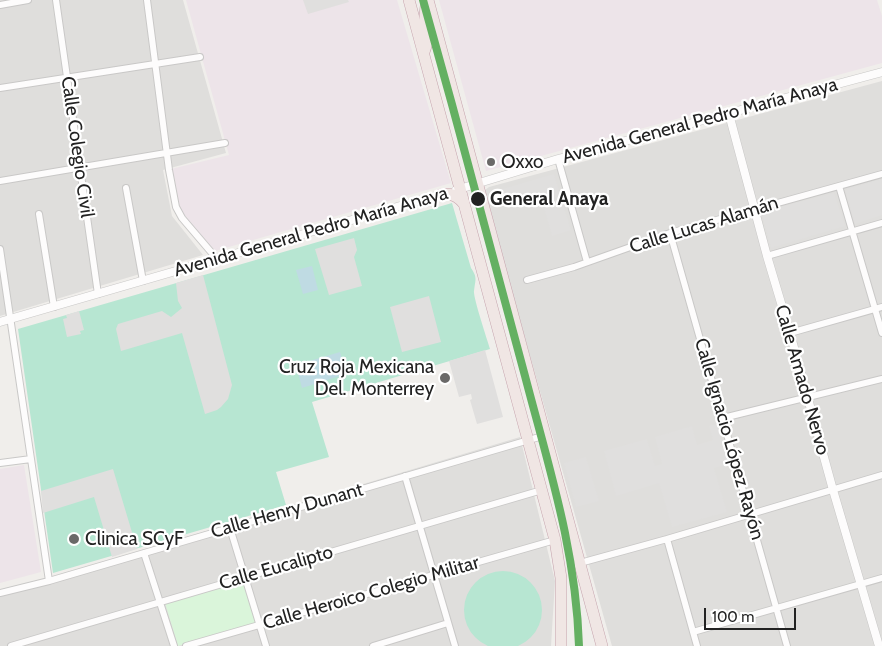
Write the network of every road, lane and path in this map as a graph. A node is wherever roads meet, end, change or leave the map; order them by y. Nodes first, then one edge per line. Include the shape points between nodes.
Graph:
1 (28, 0) edge
2 (56, 0) edge
3 (146, 0) edge
4 (409, 0) edge
5 (427, 5) edge
6 (0, 6) edge
7 (424, 53) junction
8 (200, 56) dead end
9 (156, 63) junction
10 (882, 72) edge
11 (68, 77) junction
12 (0, 88) edge
13 (728, 114) junction
14 (225, 143) dead end
15 (168, 152) junction
16 (558, 159) junction
17 (79, 167) junction
18 (882, 174) edge
19 (0, 181) edge
20 (478, 183) junction
21 (839, 186) junction
22 (126, 188) dead end
23 (461, 189) junction
24 (440, 195) junction
25 (754, 209) junction
26 (467, 210) junction
27 (39, 214) dead end
28 (882, 223) edge
29 (853, 232) junction
30 (670, 233) junction
31 (0, 249) edge
32 (766, 256) junction
33 (217, 259) junction
34 (587, 262) junction
35 (527, 280) dead end
36 (143, 281) junction
37 (98, 294) junction
38 (54, 306) junction
39 (878, 308) edge
40 (11, 319) junction
41 (0, 322) edge
42 (882, 333) edge
43 (790, 334) junction
44 (882, 379) edge
45 (808, 398) junction
46 (723, 418) junction
47 (546, 435) junction
48 (529, 440) junction
49 (31, 459) junction
50 (0, 463) edge
51 (405, 476) junction
52 (882, 476) edge
53 (542, 490) junction
54 (833, 490) junction
55 (750, 514) junction
56 (420, 526) junction
57 (230, 528) junction
58 (667, 539) junction
59 (556, 540) junction
60 (144, 553) junction
61 (580, 563) junction
62 (434, 574) junction
63 (246, 577) junction
64 (882, 578) edge
65 (48, 581) junction
66 (860, 584) junction
67 (0, 593) edge
68 (160, 602) junction
69 (777, 609) junction
70 (448, 624) junction
71 (260, 625) junction
72 (693, 632) junction
73 (11, 646) edge
74 (174, 646) edge
75 (186, 646) edge
76 (266, 646) edge
77 (373, 646) edge
78 (454, 646) edge
79 (561, 646) edge
80 (602, 646) edge
81 (697, 646) edge
82 (787, 646) edge
83 (879, 646) edge

1 - 6 street
2 - 11 street, Calle Colegio Civil
3 - 9 street
4 - 7 highway
5 - 7 highway via 428,40
5 - 20 highway
7 - 23 highway
8 - 9 street
9 - 11 street
9 - 15 street
10 - 13 street, Avenida General Pedro María Anaya
11 - 12 street
11 - 17 street, Calle Colegio Civil
13 - 16 street, Avenida General Pedro María Anaya
13 - 25 street, Calle Amado Nervo
14 - 15 street
15 - 17 street
15 - 33 street via 178,211
16 - 20 street, Avenida General Pedro María Anaya
16 - 34 street
17 - 19 street
17 - 37 street, Calle Colegio Civil
18 - 21 street, Calle Lucas Alamán
20 - 23 street, Avenida General Pedro María Anaya
20 - 47 highway
21 - 25 street, Calle Lucas Alamán
21 - 29 street
22 - 36 street
23 - 24 street, Avenida General Pedro María Anaya
23 - 26 highway
24 - 26 highway via 456,196
24 - 33 street, Avenida General Pedro María Anaya
25 - 30 street, Calle Lucas Alamán
25 - 32 street, Calle Amado Nervo
26 - 48 highway
27 - 38 street
28 - 29 street
29 - 32 street
29 - 39 street
30 - 34 street, Calle Lucas Alamán
30 - 46 street, Calle Ignacio López Rayón
31 - 40 street
32 - 43 street, Calle Amado Nervo
33 - 36 street, Avenida General Pedro María Anaya
34 - 35 street, Calle Lucas Alamán
36 - 37 street, Avenida General Pedro María Anaya
37 - 38 street, Avenida General Pedro María Anaya
38 - 40 street, Avenida General Pedro María Anaya
39 - 42 street
39 - 43 street
40 - 41 street, Avenida General Pedro María Anaya
40 - 49 street
43 - 45 street, Calle Amado Nervo
44 - 45 street
45 - 46 street
45 - 54 street, Calle Amado Nervo
46 - 55 street, Calle Ignacio López Rayón
47 - 48 street, Calle Henry Dunant
47 - 61 highway
48 - 51 street, Calle Henry Dunant
48 - 53 highway
49 - 50 street
49 - 65 street
51 - 56 street
51 - 57 street, Calle Henry Dunant
52 - 54 street
53 - 56 street, Calle Eucalipto
53 - 59 highway
54 - 55 street
54 - 66 street, Calle Amado Nervo
55 - 58 street
55 - 69 street, Calle Ignacio López Rayón
56 - 62 street
56 - 63 street, Calle Eucalipto
57 - 60 street, Calle Henry Dunant
57 - 63 street
58 - 61 street
58 - 72 street
59 - 62 street, Calle Heroico Colegio Militar
59 - 79 highway via 561,578
60 - 65 street, Calle Henry Dunant
60 - 68 street
61 - 80 highway
62 - 70 street
62 - 71 street, Calle Heroico Colegio Militar
63 - 68 street, Calle Eucalipto
63 - 71 street
64 - 66 street
65 - 67 street, Calle Henry Dunant
66 - 69 street
66 - 83 street, Calle Amado Nervo
68 - 73 street, Calle Eucalipto
68 - 74 street
69 - 72 street
69 - 82 street, Calle Ignacio López Rayón
70 - 77 street
70 - 78 street
71 - 75 street, Calle Heroico Colegio Militar
71 - 76 street
72 - 81 street

